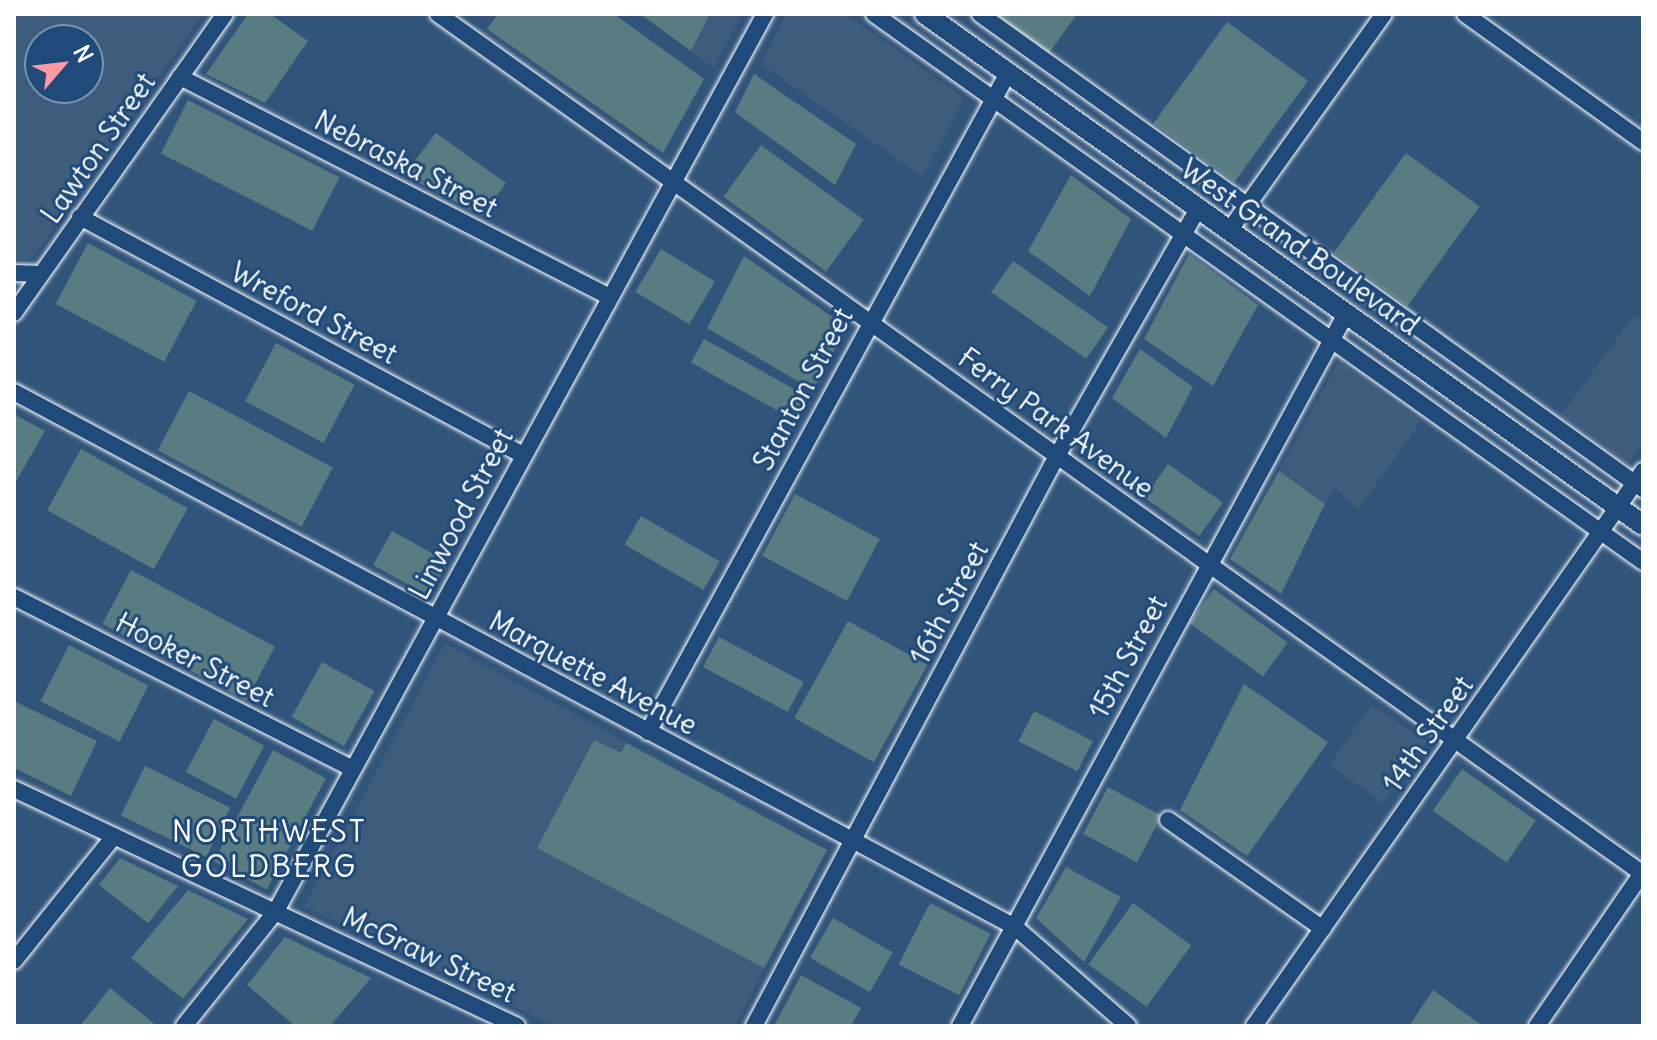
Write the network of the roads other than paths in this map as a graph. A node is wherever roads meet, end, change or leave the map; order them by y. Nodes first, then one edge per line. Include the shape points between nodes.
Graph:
1 (225, 14) edge
2 (438, 14) edge
3 (765, 14) edge
4 (874, 14) edge
5 (925, 14) edge
6 (980, 14) edge
7 (1384, 14) edge
8 (1465, 14) edge
9 (1008, 73) junction
10 (180, 77) junction
11 (993, 100) junction
12 (1643, 142) edge
13 (673, 180) junction
14 (1246, 207) junction
15 (1198, 209) junction
16 (80, 217) junction
17 (1229, 231) junction
18 (1183, 234) junction
19 (14, 273) edge
20 (40, 274) junction
21 (609, 297) junction
22 (14, 313) edge
23 (1346, 314) junction
24 (869, 321) junction
25 (1330, 339) junction
26 (14, 392) edge
27 (523, 455) junction
28 (1057, 456) junction
29 (1640, 481) edge
30 (1618, 507) junction
31 (1643, 525) edge
32 (1602, 533) junction
33 (1643, 562) edge
34 (1208, 564) junction
35 (14, 597) edge
36 (434, 619) junction
37 (648, 732) junction
38 (1455, 741) junction
39 (353, 769) junction
40 (14, 789) edge
41 (1168, 820) dead end
42 (114, 836) junction
43 (851, 841) junction
44 (1643, 873) edge
45 (276, 911) junction
46 (1015, 927) junction
47 (1323, 929) junction
48 (14, 961) edge
49 (490, 1021) edge
50 (184, 1026) edge
51 (517, 1026) edge
52 (754, 1026) edge
53 (960, 1026) edge
54 (1128, 1026) edge
55 (1254, 1026) edge
56 (1537, 1026) edge

1 - 10 street, Lawton Street
2 - 13 street, Ferry Park Avenue
3 - 13 street, Linwood Street
4 - 11 street
5 - 9 main road, West Grand Boulevard
6 - 14 street
7 - 14 street
8 - 12 street
9 - 11 street, Stanton Street
9 - 15 main road, West Grand Boulevard
10 - 16 street, Lawton Street
10 - 21 street, Nebraska Street
11 - 18 street
11 - 24 street, Stanton Street
13 - 21 street, Linwood Street
13 - 24 street, Ferry Park Avenue
14 - 17 street
14 - 29 street
15 - 17 main road, West Grand Boulevard
15 - 18 street, 16th Street
16 - 20 street, Lawton Street
16 - 27 street, Wreford Street
17 - 23 main road, West Grand Boulevard
18 - 25 street
18 - 28 street, 16th Street
19 - 20 street
20 - 22 street, Lawton Street
21 - 27 street, Linwood Street
23 - 25 street, 15th Street
23 - 30 main road, West Grand Boulevard
24 - 28 street, Ferry Park Avenue
24 - 37 street, Stanton Street
25 - 32 street
25 - 34 street, 15th Street
26 - 36 street, Marquette Avenue
27 - 36 street, Linwood Street
28 - 34 street, Ferry Park Avenue
28 - 43 street, 16th Street
29 - 30 street, 14th Street
30 - 31 main road, West Grand Boulevard
30 - 32 street, 14th Street
32 - 33 street
32 - 38 street, 14th Street
34 - 38 street, Ferry Park Avenue
34 - 46 street, 15th Street
35 - 39 street, Hooker Street
36 - 37 street, Marquette Avenue
36 - 39 street, Linwood Street
37 - 43 street, Marquette Avenue
38 - 44 street, Ferry Park Avenue
38 - 47 street, 14th Street
39 - 45 street, Linwood Street
40 - 42 street, McGraw Street
41 - 47 street
42 - 45 street, McGraw Street
42 - 48 street
43 - 46 street, Marquette Avenue
43 - 52 street, 16th Street
44 - 56 street
45 - 49 street, McGraw Street
45 - 50 street, Linwood Street
46 - 53 street, 15th Street
46 - 54 street, Marquette Avenue
47 - 55 street, 14th Street
49 - 51 street, McGraw Street

